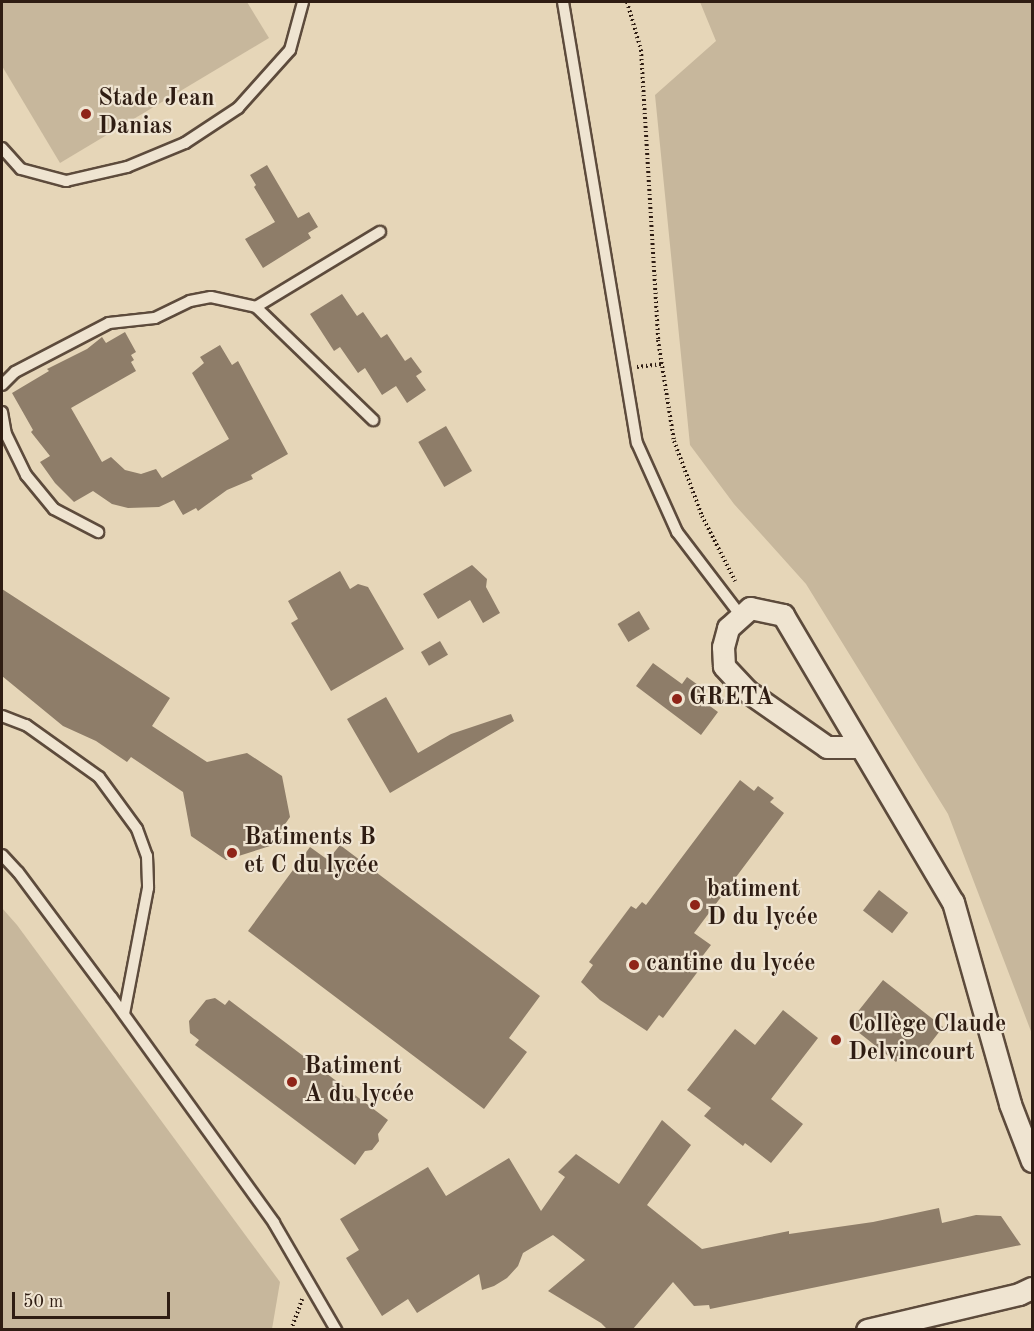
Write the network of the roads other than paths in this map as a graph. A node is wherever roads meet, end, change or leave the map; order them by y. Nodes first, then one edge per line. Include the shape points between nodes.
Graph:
1 (303, 2) edge
2 (563, 2) edge
3 (2, 148) edge
4 (380, 232) dead end
5 (256, 307) junction
6 (2, 385) edge
7 (2, 412) edge
8 (374, 420) dead end
9 (98, 532) dead end
10 (745, 612) junction
11 (2, 716) edge
12 (860, 747) junction
13 (2, 855) edge
14 (124, 1014) junction
15 (1032, 1161) edge
16 (1032, 1288) edge
17 (336, 1329) edge
18 (867, 1329) edge

1 - 3 lane via 290,50 238,108 184,143 126,167 66,181 21,169
2 - 10 lane via 637,443 677,532
4 - 5 lane
5 - 6 lane via 211,297 190,301 155,318 109,323 15,372
5 - 8 lane
7 - 9 lane via 6,434 26,474 54,509
10 - 12 street via 783,615
10 - 12 street via 728,628 724,666 747,691 827,747
11 - 14 lane via 26,726 99,777 136,828 147,856 148,888
12 - 15 street via 953,902 1010,1104
13 - 14 lane
14 - 17 lane via 274,1223
16 - 18 street

